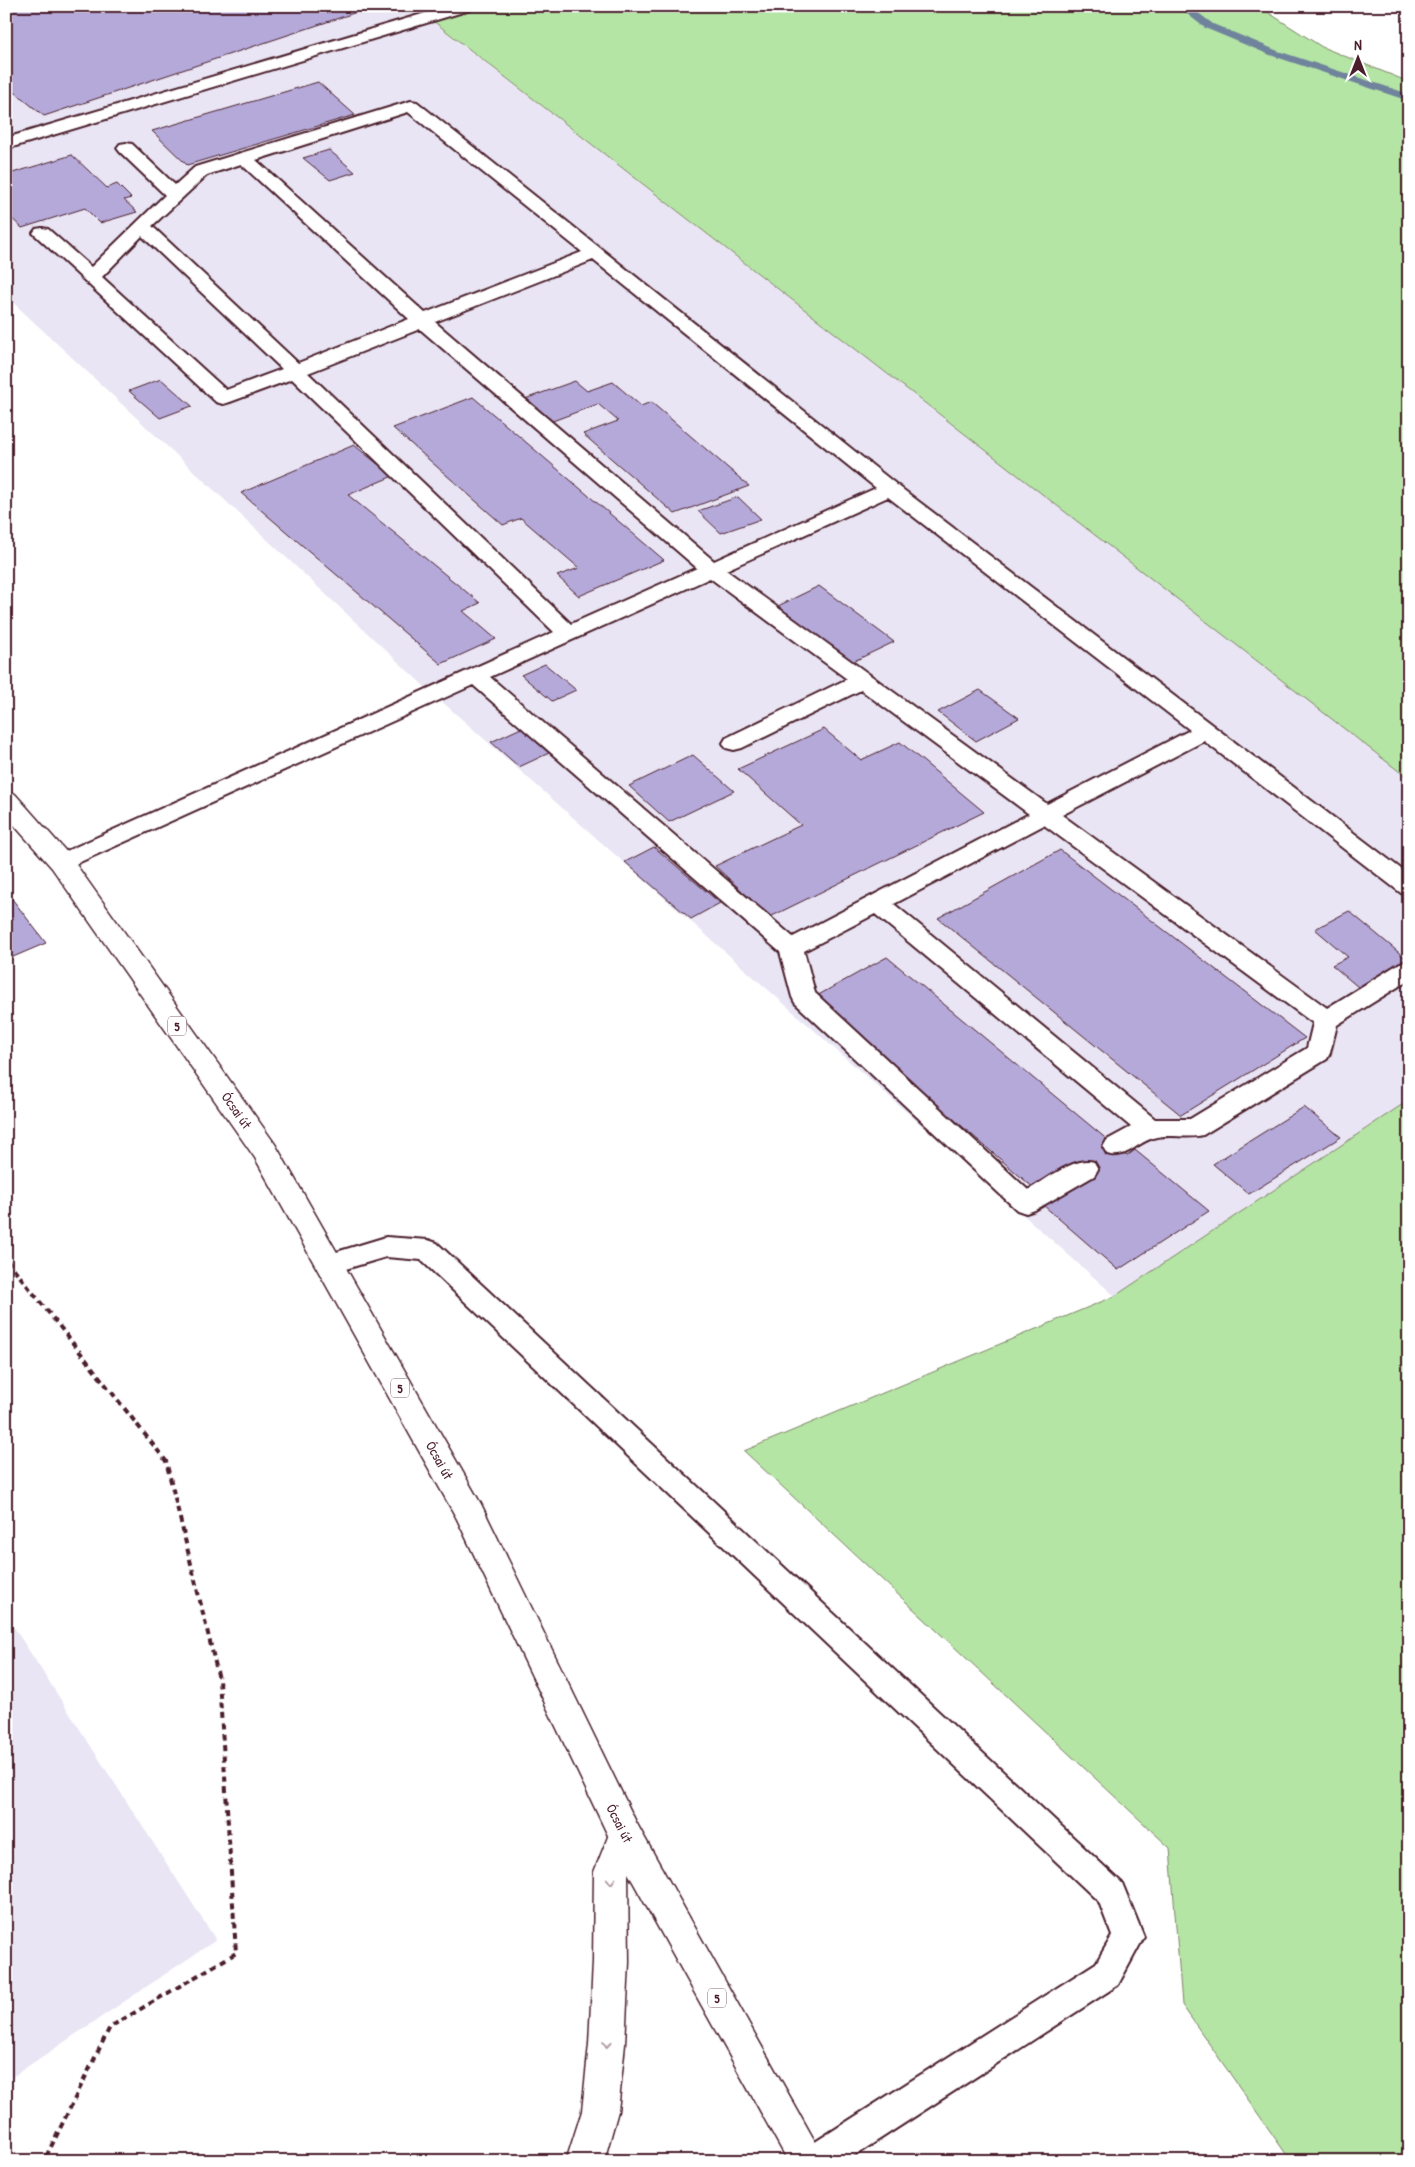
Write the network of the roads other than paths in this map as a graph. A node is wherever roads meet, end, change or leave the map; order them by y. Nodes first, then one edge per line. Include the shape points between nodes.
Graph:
1 (467, 6) edge
2 (6, 144) edge
3 (126, 148) dead end
4 (244, 158) junction
5 (175, 195) junction
6 (142, 226) junction
7 (42, 233) dead end
8 (595, 253) junction
9 (91, 277) junction
10 (422, 321) junction
11 (295, 371) junction
12 (890, 489) junction
13 (711, 569) junction
14 (568, 633) junction
15 (476, 676) junction
16 (863, 680) junction
17 (1205, 731) junction
18 (734, 743) dead end
19 (6, 800) edge
20 (1045, 814) junction
21 (61, 862) junction
22 (1409, 887) edge
23 (877, 903) junction
24 (791, 948) junction
25 (1409, 969) edge
26 (1326, 1020) junction
27 (1149, 1128) junction
28 (1116, 1147) dead end
29 (1084, 1169) dead end
30 (329, 1264) junction
31 (625, 1835) junction
32 (585, 2161) edge
33 (808, 2161) edge
34 (816, 2161) edge

1 - 2 lane
3 - 5 lane
4 - 5 lane via 201,171
4 - 8 lane via 411,106
4 - 10 lane
5 - 6 lane
6 - 9 lane
6 - 11 lane
7 - 9 lane
8 - 10 lane
8 - 12 lane
9 - 11 lane via 223,398
10 - 11 lane
10 - 13 lane
11 - 14 lane
12 - 13 lane
12 - 17 lane
13 - 14 lane
13 - 16 lane
14 - 15 lane
15 - 21 lane
15 - 24 lane
16 - 18 lane
16 - 20 lane
17 - 20 lane
17 - 22 lane
19 - 21 main road, Ócsai út / 5
20 - 23 lane
20 - 26 lane
21 - 30 main road, Ócsai út / 5 via 265,1151
23 - 24 lane
23 - 27 lane
24 - 29 lane via 804,997 1026,1203
25 - 26 lane
26 - 27 lane via 1318,1053 1194,1128
27 - 28 lane
30 - 31 main road, Ócsai út / 5 via 470,1513
30 - 34 lane via 386,1247 428,1250 1111,1892 1128,1937 1107,1974
31 -> 32 main road via 611,1872 607,2044 600,2111
31 - 33 main road, Ócsai út / 5

